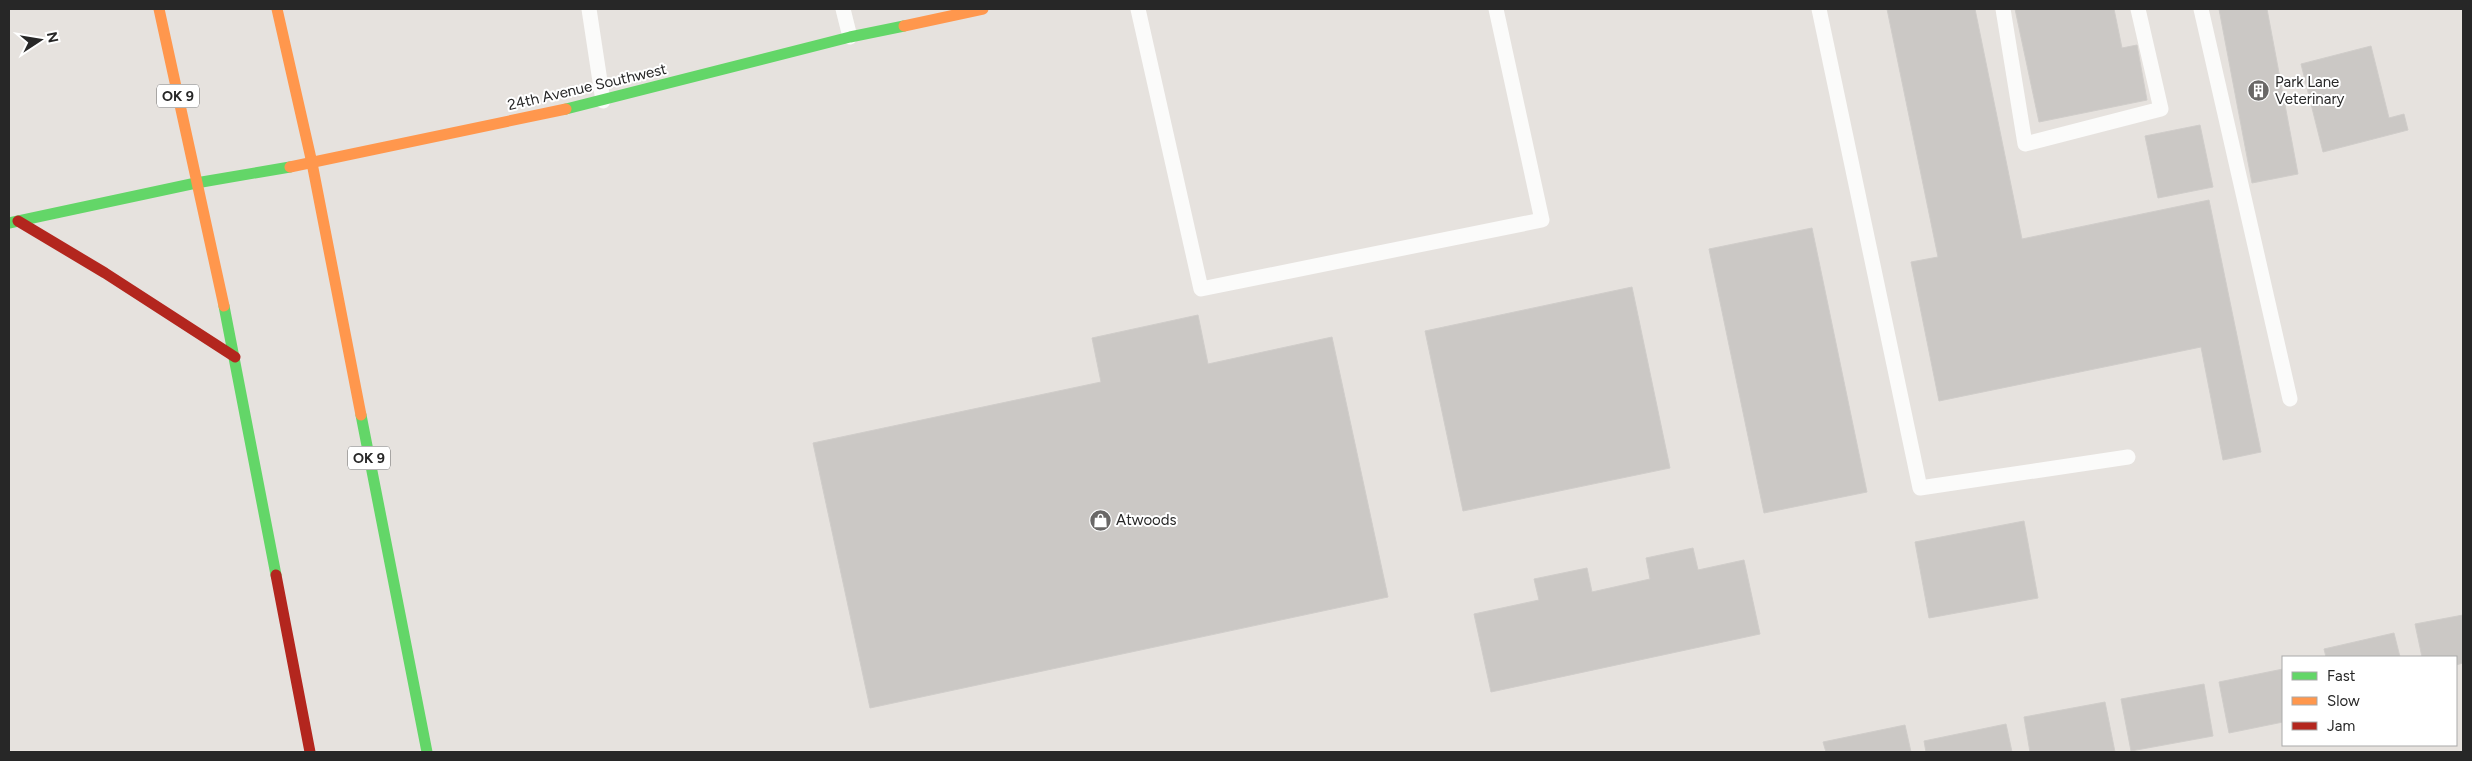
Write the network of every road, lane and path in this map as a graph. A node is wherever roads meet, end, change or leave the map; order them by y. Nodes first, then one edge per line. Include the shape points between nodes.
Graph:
1 (159, 9) edge
2 (278, 9) edge
3 (589, 9) edge
4 (844, 9) edge
5 (983, 9) edge
6 (1138, 9) edge
7 (1496, 9) edge
8 (1820, 9) edge
9 (2003, 9) edge
10 (2138, 9) edge
11 (2201, 9) edge
12 (919, 15) edge
13 (850, 37) junction
14 (603, 101) junction
15 (312, 163) junction
16 (196, 183) junction
17 (13, 222) edge
18 (235, 357) junction
19 (2290, 400) dead end
20 (2128, 457) dead end
21 (310, 752) edge
22 (427, 752) edge

1 - 16 main road, OK 9
2 - 15 main road, OK 9
3 - 14 lane
4 - 13 lane
5 - 12 main road, 24th Avenue Southwest
6 - 7 lane via 1201,289 1542,220
8 - 20 lane via 1920,488
9 - 10 lane via 2025,144 2161,109
11 - 19 lane
12 - 13 main road, 24th Avenue Southwest
13 - 14 main road, 24th Avenue Southwest
14 - 15 main road, 24th Avenue Southwest
15 - 16 main road, 24th Avenue Southwest
15 - 22 main road, OK 9
16 - 17 main road, 24th Avenue Southwest
16 - 18 main road, OK 9
17 - 18 main road via 105,272
18 - 21 main road, OK 9

